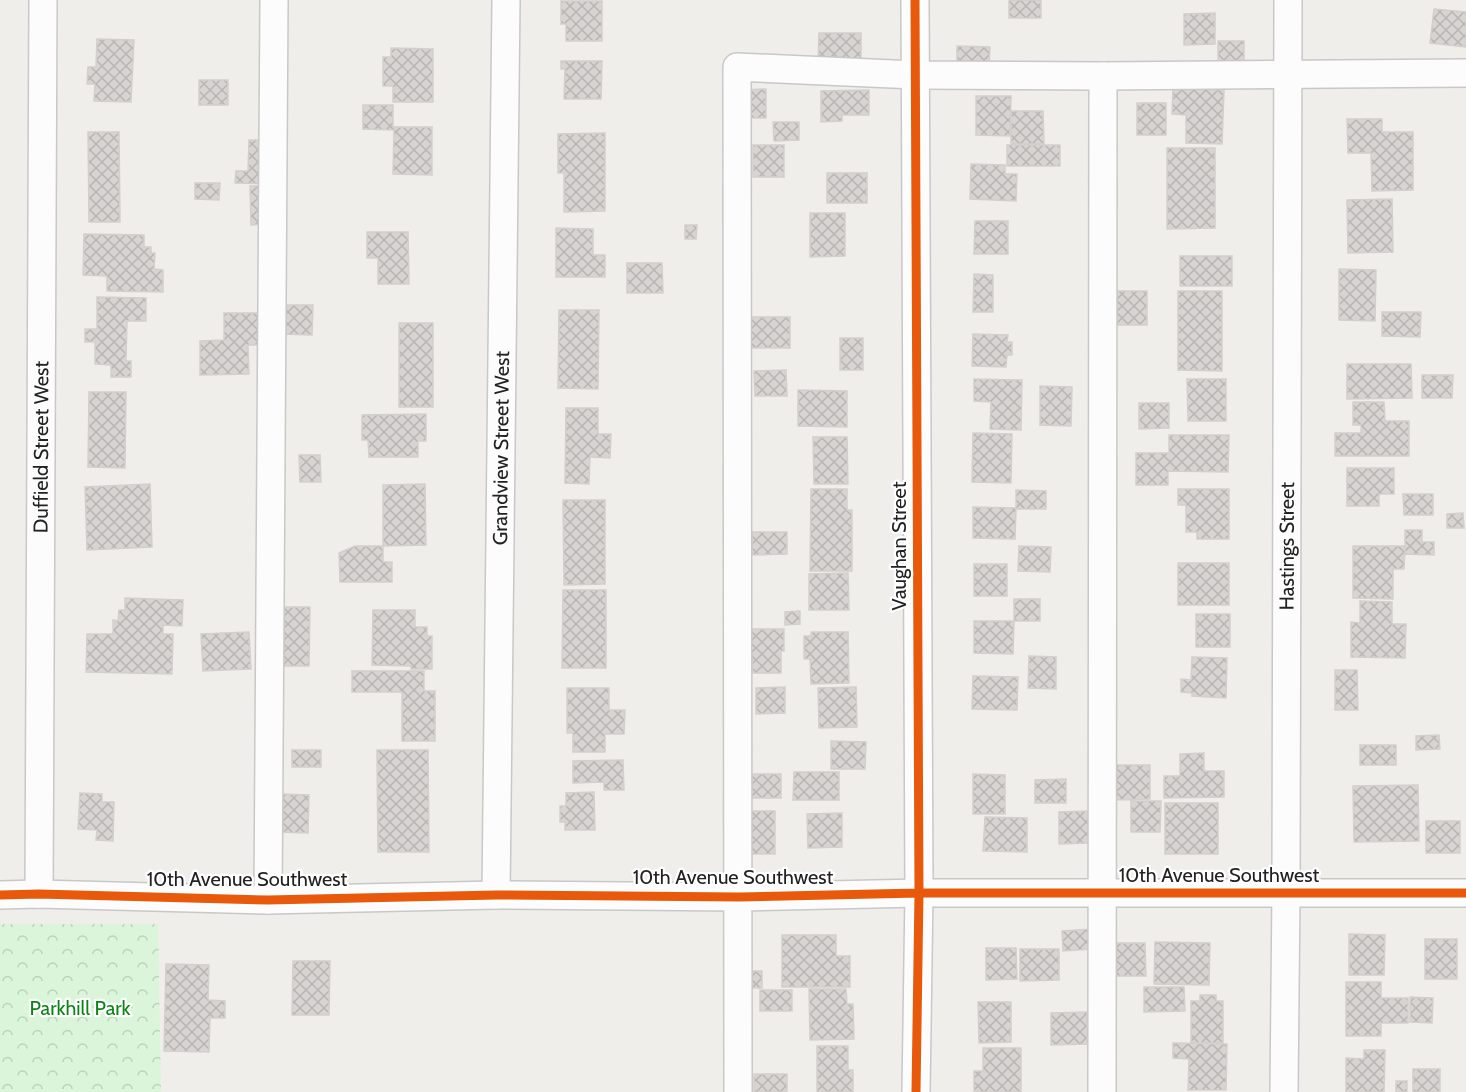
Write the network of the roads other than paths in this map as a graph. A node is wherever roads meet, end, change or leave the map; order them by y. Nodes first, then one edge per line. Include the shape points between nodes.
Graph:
1 (43, 0) edge
2 (274, 0) edge
3 (506, 0) edge
4 (915, 0) edge
5 (1288, 0) edge
6 (1466, 73) edge
7 (1288, 74) junction
8 (915, 75) junction
9 (1103, 76) junction
10 (1286, 893) junction
11 (1466, 893) edge
12 (39, 894) junction
13 (919, 894) junction
14 (1102, 894) junction
15 (0, 895) edge
16 (496, 895) junction
17 (739, 897) junction
18 (268, 900) junction
19 (738, 1092) edge
20 (916, 1092) edge
21 (1101, 1092) edge
22 (1284, 1092) edge

1 - 12 street, Duffield Street West
2 - 18 street
3 - 16 street, Grandview Street West
4 - 8 street, Vaughan Street
5 - 7 street, Hastings Street
6 - 7 street
7 - 9 street
7 - 10 street, Hastings Street
8 - 9 street
8 - 13 street, Vaughan Street
8 - 17 street via 736,67
9 - 14 street
10 - 11 street, 10th Avenue Southwest
10 - 14 street, 10th Avenue Southwest
10 - 22 street, Hastings Street
12 - 15 street, 10th Avenue Southwest
12 - 18 street, 10th Avenue Southwest
13 - 14 street, 10th Avenue Southwest
13 - 17 street, 10th Avenue Southwest
13 - 20 street, Vaughan Street
14 - 21 street
16 - 17 street, 10th Avenue Southwest
16 - 18 street, 10th Avenue Southwest
17 - 19 street

